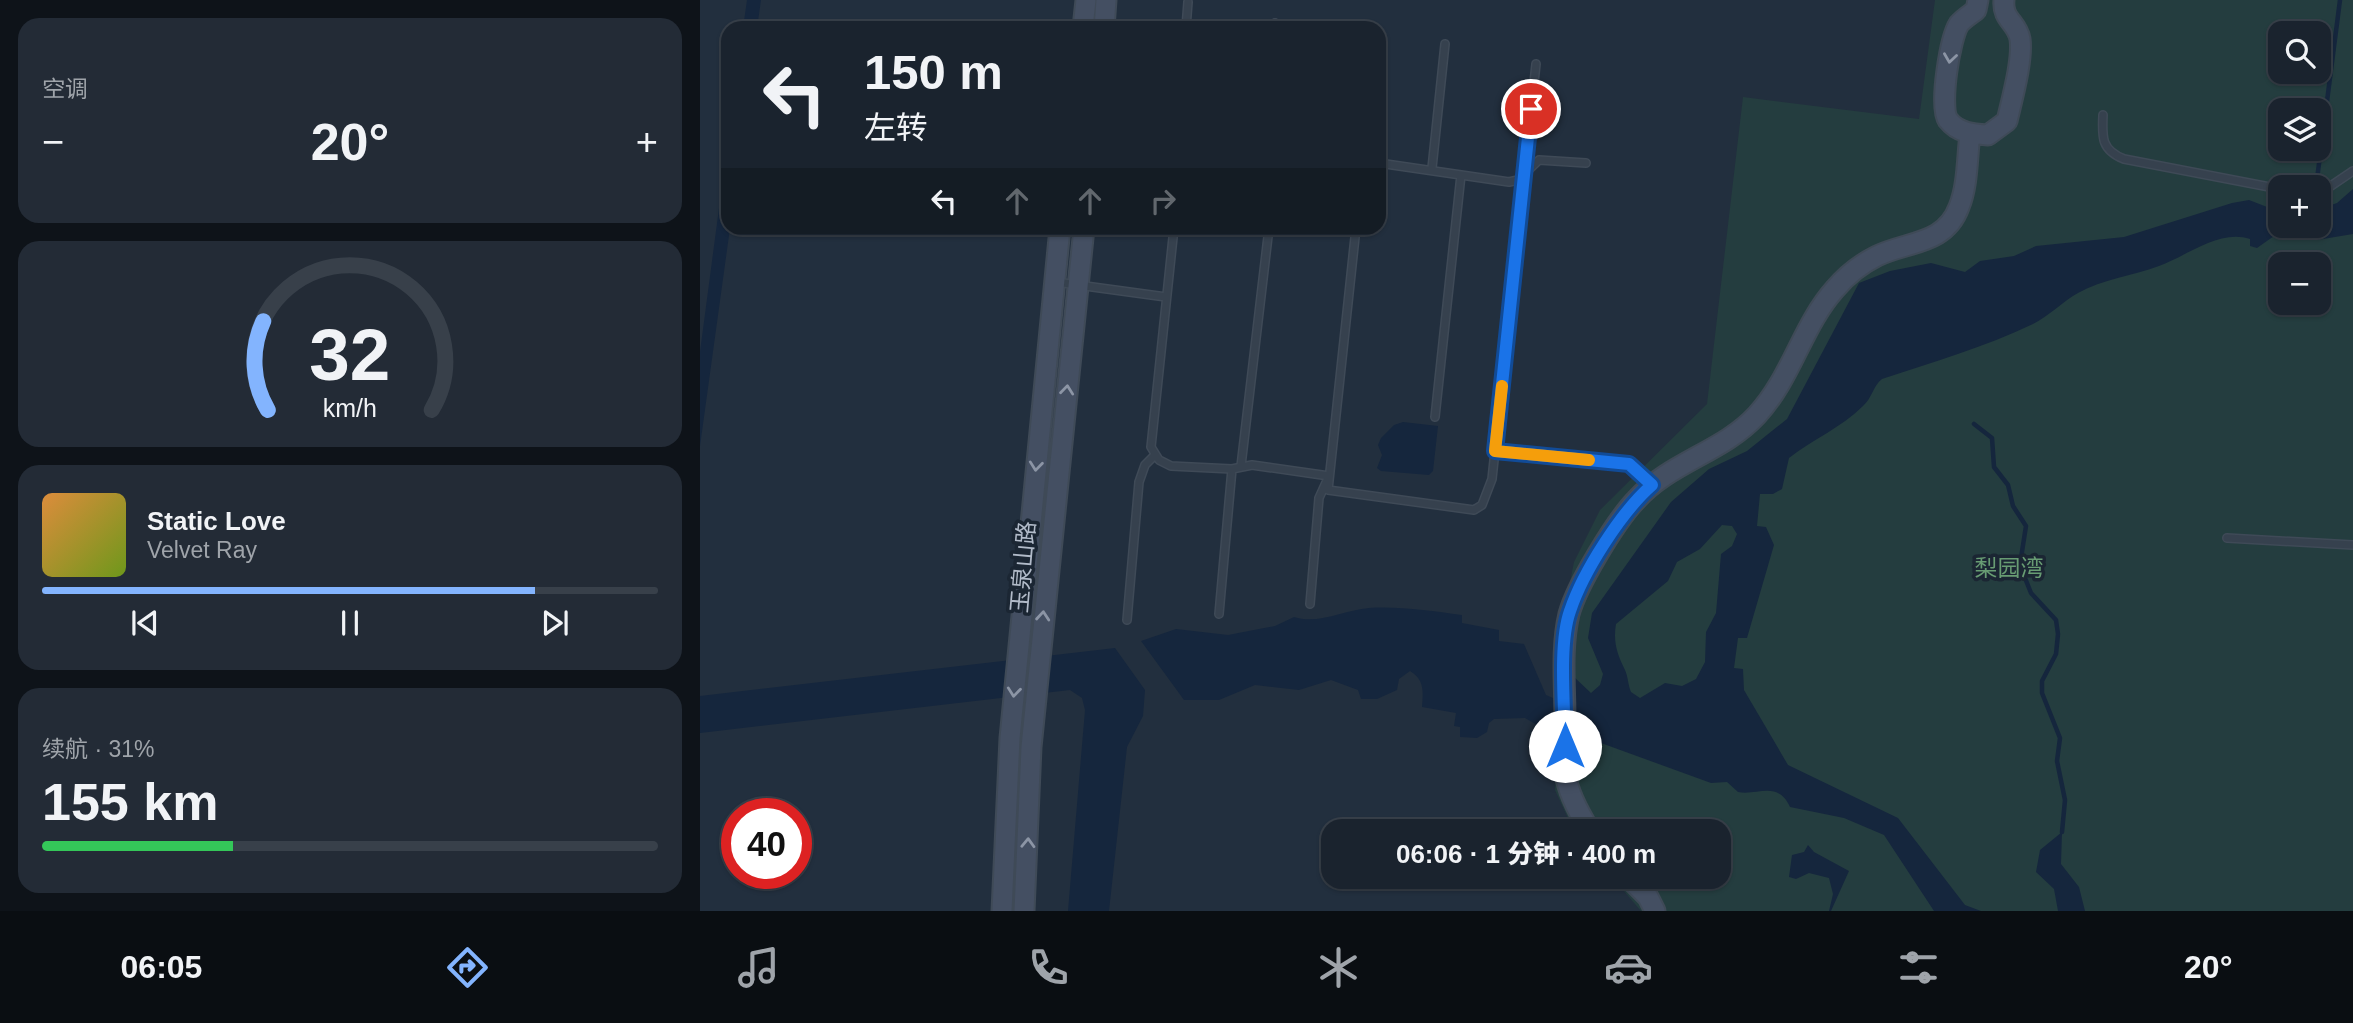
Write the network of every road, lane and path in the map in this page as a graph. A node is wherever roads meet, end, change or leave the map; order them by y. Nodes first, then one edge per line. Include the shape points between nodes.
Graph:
1 (1087, 0) edge
2 (1107, 0) edge
3 (1978, 0) edge
4 (2004, 0) edge
5 (1188, 2) dead end
6 (1084, 21) edge
7 (1105, 21) edge
8 (1187, 21) edge
9 (1445, 44) dead end
10 (1535, 64) dead end
11 (2103, 115) dead end
12 (1970, 134) junction
13 (1586, 163) dead end
14 (1386, 164) edge
15 (1432, 168) junction
16 (2353, 171) edge
17 (1461, 175) junction
18 (1524, 176) junction
19 (2331, 186) edge
20 (2268, 187) edge
21 (1059, 235) edge
22 (1083, 235) edge
23 (1173, 235) edge
24 (1268, 235) edge
25 (1355, 235) edge
26 (1054, 281) junction
27 (1078, 285) junction
28 (1166, 297) junction
29 (1435, 417) dead end
30 (1495, 451) junction
31 (1155, 455) junction
32 (1241, 466) junction
33 (1232, 469) junction
34 (1329, 476) junction
35 (1652, 485) junction
36 (2227, 538) dead end
37 (2353, 545) edge
38 (1310, 604) dead end
39 (1219, 614) dead end
40 (1127, 620) dead end
41 (1582, 819) edge
42 (1640, 889) edge
43 (1002, 911) edge
44 (1024, 911) edge
45 (1655, 911) edge

1 - 6 street
2 - 7 street
3 -> 12 street via 1976,10 1960,23 1952,41 1944,105 1949,120
4 - 12 street via 2003,11 2020,39 2007,121 1988,135
5 - 8 lane
9 - 15 lane
10 - 18 lane
11 - 20 lane via 2102,140 2111,154
12 - 35 street via 1964,190 1951,223 1928,240 1877,256 1854,271 1813,320 1784,380 1756,416 1733,436
13 - 18 lane via 1539,160
14 - 15 lane
15 - 17 lane
16 - 19 lane
17 - 18 lane via 1509,182
17 - 29 lane
18 - 30 lane
21 - 26 street, 玉泉山路
22 - 27 street, 玉泉山路
23 - 28 lane
24 - 32 lane
25 - 34 lane
26 - 27 lane
26 -> 43 street, 玉泉山路 via 1010,738
27 - 28 lane
44 -> 27 street, 玉泉山路 via 1031,747
28 - 31 lane via 1151,438
30 - 34 lane via 1490,488 1482,505 1474,510 1328,490
30 - 35 lane via 1629,464
31 - 33 lane via 1171,466
31 - 40 lane via 1145,465 1139,482
32 - 33 lane
32 - 34 lane
33 - 39 lane
34 - 38 lane via 1319,498
35 - 41 street via 1613,530 1567,624 1565,774
36 - 37 lane
42 - 45 street

